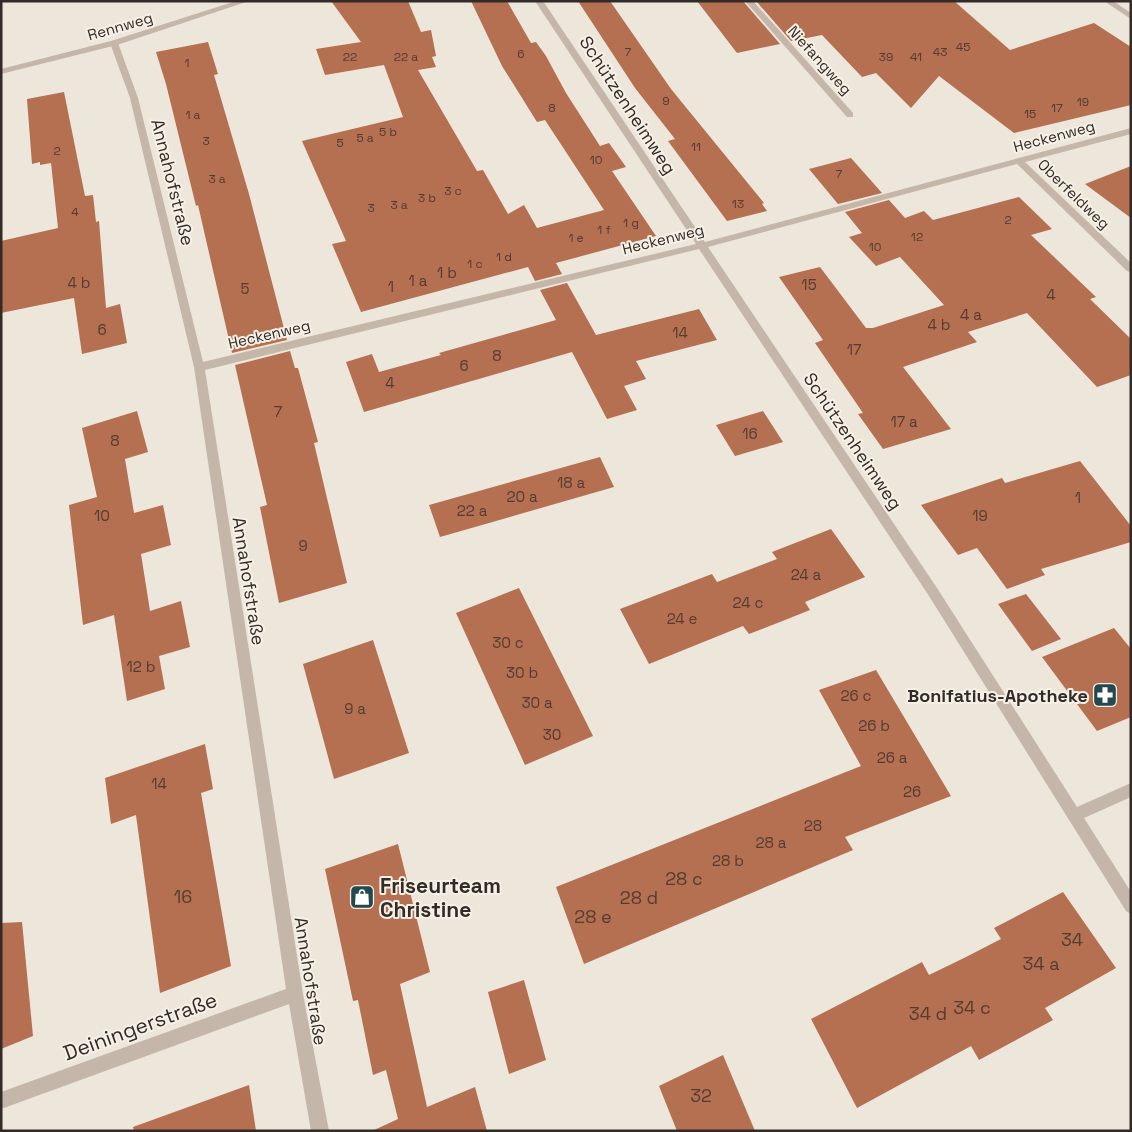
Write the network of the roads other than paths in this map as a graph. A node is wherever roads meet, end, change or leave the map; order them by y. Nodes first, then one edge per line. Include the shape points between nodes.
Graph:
1 (245, 1) edge
2 (539, 1) edge
3 (749, 1) edge
4 (1108, 1) edge
5 (1131, 17) edge
6 (114, 43) junction
7 (1, 72) edge
8 (850, 115) dead end
9 (1131, 131) edge
10 (1019, 161) junction
11 (700, 246) junction
12 (1131, 269) edge
13 (199, 367) junction
14 (1131, 790) edge
15 (1073, 816) junction
16 (1131, 906) edge
17 (295, 994) junction
18 (1, 1101) edge
19 (320, 1131) edge

1 - 6 street, Rennweg
2 - 11 street, Schützenheimweg
3 - 8 street, Niefangweg
4 - 5 street
6 - 7 street, Rennweg
6 - 13 street, Annahofstraße via 134,98
9 - 10 street, Heckenweg
10 - 11 street, Heckenweg
10 - 12 street, Oberfeldweg
11 - 13 street, Heckenweg
11 - 15 street, Schützenheimweg via 933,592
13 - 17 street, Annahofstraße
14 - 15 street
15 - 16 street, Schützenheimweg
17 - 18 street, Deiningerstraße
17 - 19 street, Annahofstraße

